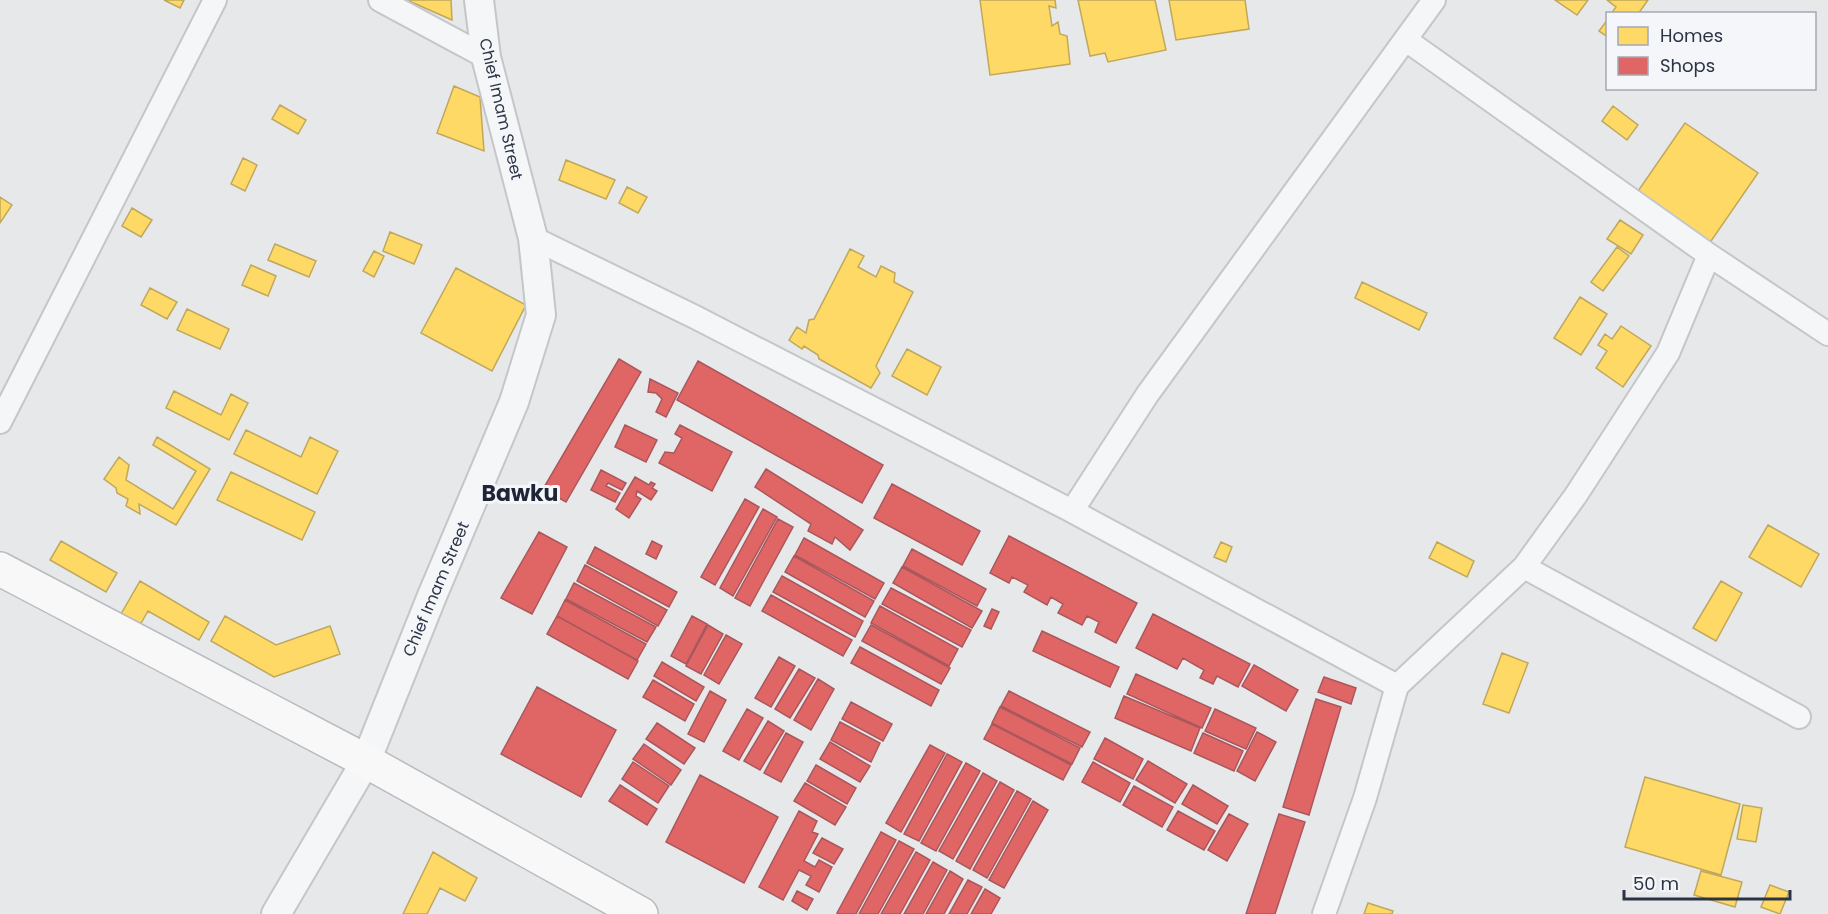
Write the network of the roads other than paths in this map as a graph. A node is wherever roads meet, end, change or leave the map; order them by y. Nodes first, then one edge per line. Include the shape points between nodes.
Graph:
1 (215, 0) edge
2 (380, 0) edge
3 (479, 0) edge
4 (1434, 0) edge
5 (1406, 40) junction
6 (486, 57) junction
7 (533, 238) junction
8 (1709, 255) junction
9 (1828, 334) edge
10 (0, 422) edge
11 (1072, 511) junction
12 (1524, 567) junction
13 (0, 569) edge
14 (1397, 686) junction
15 (1799, 717) dead end
16 (366, 761) junction
17 (276, 914) edge
18 (641, 914) edge
19 (1324, 914) edge

1 - 10 street
2 - 6 street
3 - 6 street, Chief Imam Street
4 - 5 street
5 - 8 street
5 - 11 street via 1147,395
6 - 7 street, Chief Imam Street
7 - 11 street
7 - 16 street, Chief Imam Street via 542,315 514,402
8 - 9 street
8 - 12 street via 1668,353
11 - 14 street
12 - 14 street
12 - 15 street
13 - 16 highway
14 - 19 street via 1365,798
16 - 17 street, Chief Imam Street
16 - 18 highway

